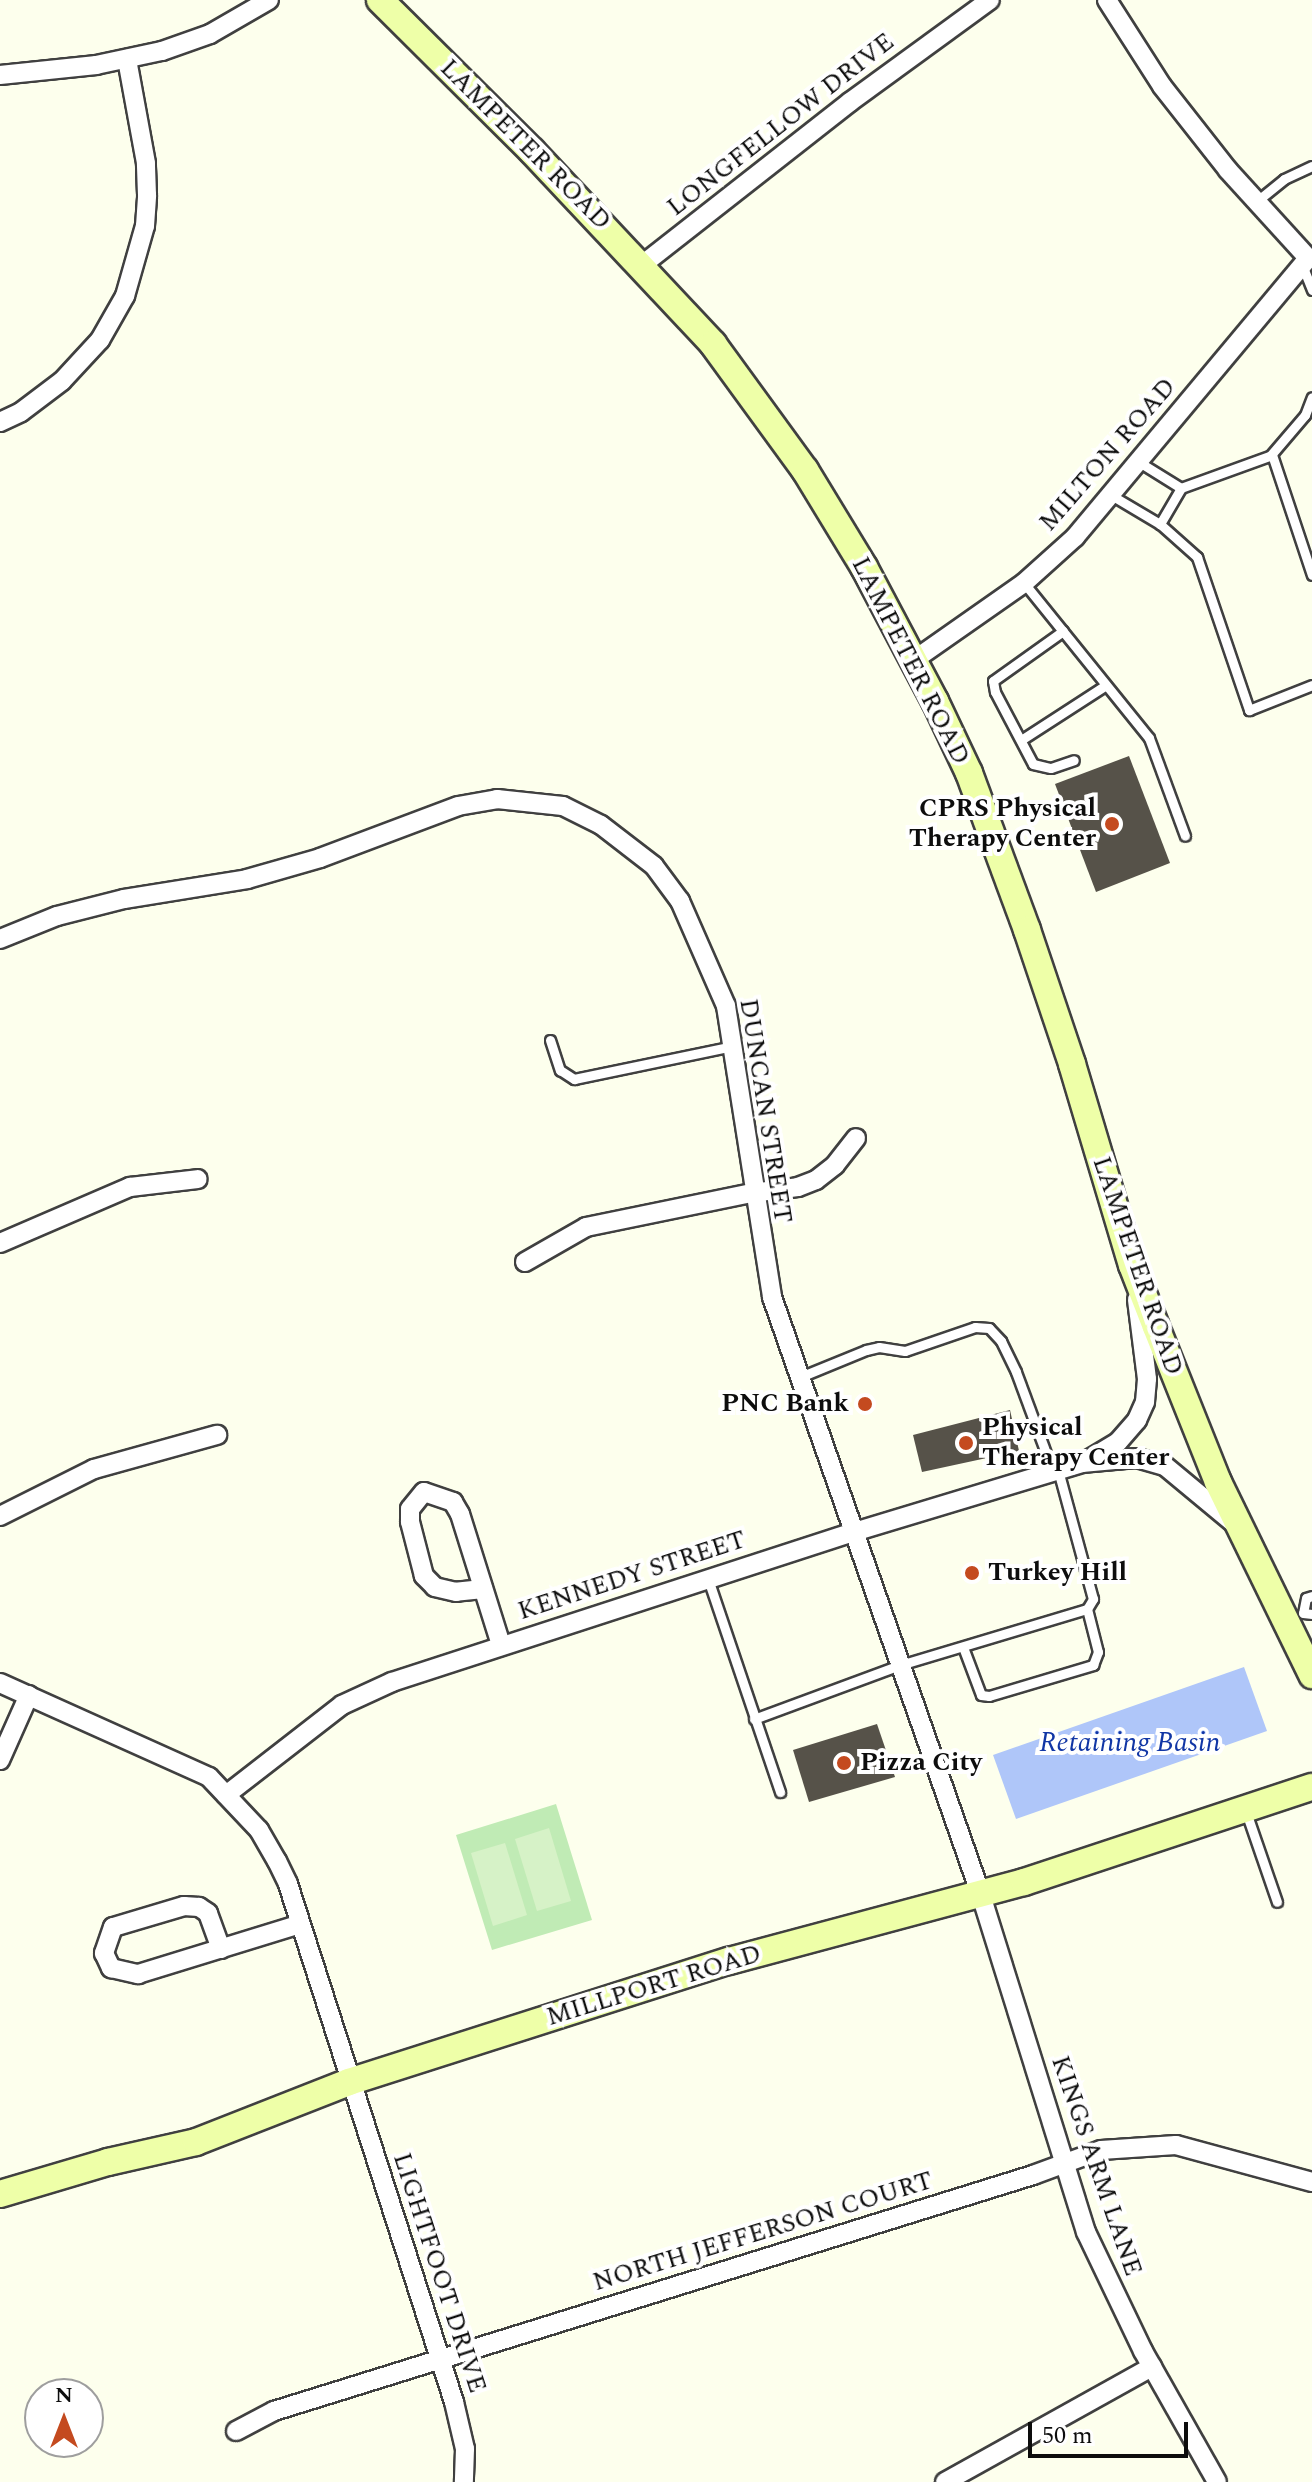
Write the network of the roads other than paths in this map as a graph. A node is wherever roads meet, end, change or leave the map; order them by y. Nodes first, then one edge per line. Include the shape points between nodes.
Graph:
1 (269, 0) edge
2 (380, 0) edge
3 (990, 0) edge
4 (1107, 0) edge
5 (127, 59) junction
6 (0, 75) edge
7 (1312, 166) edge
8 (1257, 201) junction
9 (1307, 259) edge
10 (642, 265) junction
11 (1312, 290) edge
12 (1312, 397) edge
13 (0, 422) edge
14 (1270, 456) junction
15 (1139, 462) junction
16 (1181, 488) junction
17 (1111, 495) junction
18 (1160, 524) junction
19 (1312, 575) edge
20 (1024, 583) junction
21 (1063, 631) junction
22 (914, 660) junction
23 (1106, 685) junction
24 (1312, 685) edge
25 (1021, 740) junction
26 (1074, 760) dead end
27 (1185, 836) dead end
28 (0, 939) edge
29 (550, 1040) dead end
30 (734, 1046) junction
31 (856, 1138) dead end
32 (198, 1179) dead end
33 (752, 1193) junction
34 (0, 1243) edge
35 (525, 1262) dead end
36 (1132, 1265) junction
37 (800, 1377) junction
38 (217, 1435) dead end
39 (1082, 1463) junction
40 (1056, 1471) junction
41 (0, 1516) edge
42 (1239, 1527) junction
43 (854, 1532) junction
44 (708, 1579) junction
45 (483, 1589) junction
46 (1312, 1596) edge
47 (1087, 1609) junction
48 (1300, 1616) edge
49 (501, 1645) junction
50 (963, 1647) junction
51 (900, 1665) junction
52 (1312, 1675) edge
53 (0, 1683) edge
54 (29, 1695) junction
55 (754, 1719) junction
56 (0, 1760) edge
57 (1312, 1787) edge
58 (780, 1792) dead end
59 (226, 1795) junction
60 (1245, 1809) junction
61 (981, 1895) junction
62 (1277, 1902) dead end
63 (301, 1924) junction
64 (221, 1949) junction
65 (349, 2082) junction
66 (1064, 2164) junction
67 (1312, 2182) edge
68 (0, 2194) edge
69 (439, 2360) junction
70 (1152, 2367) junction
71 (236, 2431) dead end
72 (464, 2482) edge
73 (945, 2482) edge
74 (1217, 2482) edge

1 - 5 street via 210,34
2 - 10 main road, LAMPETER ROAD
3 - 10 street, LONGFELLOW DRIVE
4 - 8 street via 1162,86
5 - 6 street
5 - 13 street via 147,195 145,226 125,296 100,340 62,381
7 - 8 lane via 1284,179
8 - 9 street
9 - 11 lane
9 - 15 street, MILTON ROAD
10 - 22 main road, LAMPETER ROAD via 713,344 805,470
12 - 14 lane via 1305,415
14 - 16 lane
14 - 19 lane
15 - 16 lane
15 - 17 street, MILTON ROAD
16 - 18 lane
17 - 18 lane
17 - 20 street, MILTON ROAD
18 - 24 lane via 1197,557 1249,710
20 - 21 lane
20 - 22 street, MILTON ROAD
21 - 23 lane
21 - 25 lane via 993,681
22 - 36 main road, LAMPETER ROAD via 969,773 1027,930
23 - 25 lane
23 - 27 lane via 1149,738
25 - 26 lane via 1037,767
28 - 30 street, DUNCAN STREET via 57,916 124,899 247,879 458,806 497,799 550,804 601,825 654,866 672,889 726,1006
29 - 30 lane via 560,1070 574,1079
30 - 33 street, DUNCAN STREET
31 - 33 street via 816,1180
32 - 34 street via 130,1187
33 - 35 street via 586,1227
33 - 37 street, DUNCAN STREET via 772,1297
36 - 39 street, KENNEDY STREET via 1147,1379 1145,1402 1118,1442
36 - 42 main road, LAMPETER ROAD
37 - 40 lane via 866,1350 905,1351 975,1327 989,1328 1016,1372
37 - 43 street, DUNCAN STREET
38 - 41 street via 94,1469
39 - 40 street, KENNEDY STREET
39 - 42 street, KENNEDY STREET via 1137,1458 1165,1466
40 - 43 street, KENNEDY STREET
40 - 47 lane via 1093,1599
42 - 48 main road, LAMPETER ROAD
43 - 44 street, KENNEDY STREET
43 - 51 street, DUNCAN STREET
44 - 49 street, KENNEDY STREET
44 - 55 lane
45 - 45 street via 453,1502 424,1492 410,1509 424,1576 435,1587 456,1592
45 - 49 street
46 - 48 lane via 1306,1598
47 - 50 lane
47 - 50 lane via 1098,1652 1093,1665 981,1695
48 - 52 main road, LAMPETER ROAD
49 - 59 street, KENNEDY STREET via 342,1705
50 - 51 lane
51 - 55 lane
51 - 61 street, DUNCAN STREET
53 - 54 street
54 - 56 street
54 - 59 street via 175,1759 209,1777
55 - 58 lane
57 - 60 main road, MILLPORT ROAD
59 - 63 street via 259,1830
60 - 61 main road, MILLPORT ROAD
60 - 62 lane
61 - 65 main road, MILLPORT ROAD via 729,1961
61 - 66 street, KINGS ARM LANE
63 - 64 street
63 - 65 street
64 - 64 street via 208,1913 184,1906 113,1927 104,1953 111,1968 138,1974
65 - 68 main road, MILLPORT ROAD via 196,2142
65 - 69 street, LIGHTFOOT DRIVE
66 - 67 street, NORTH JEFFERSON COURT via 1101,2150 1163,2144
66 - 69 street, NORTH JEFFERSON COURT
66 - 70 street, KINGS ARM LANE via 1104,2275
69 - 71 street, NORTH JEFFERSON COURT via 274,2411
69 - 72 street, LIGHTFOOT DRIVE via 462,2431
70 - 73 street
70 - 74 street, KINGS ARM LANE

